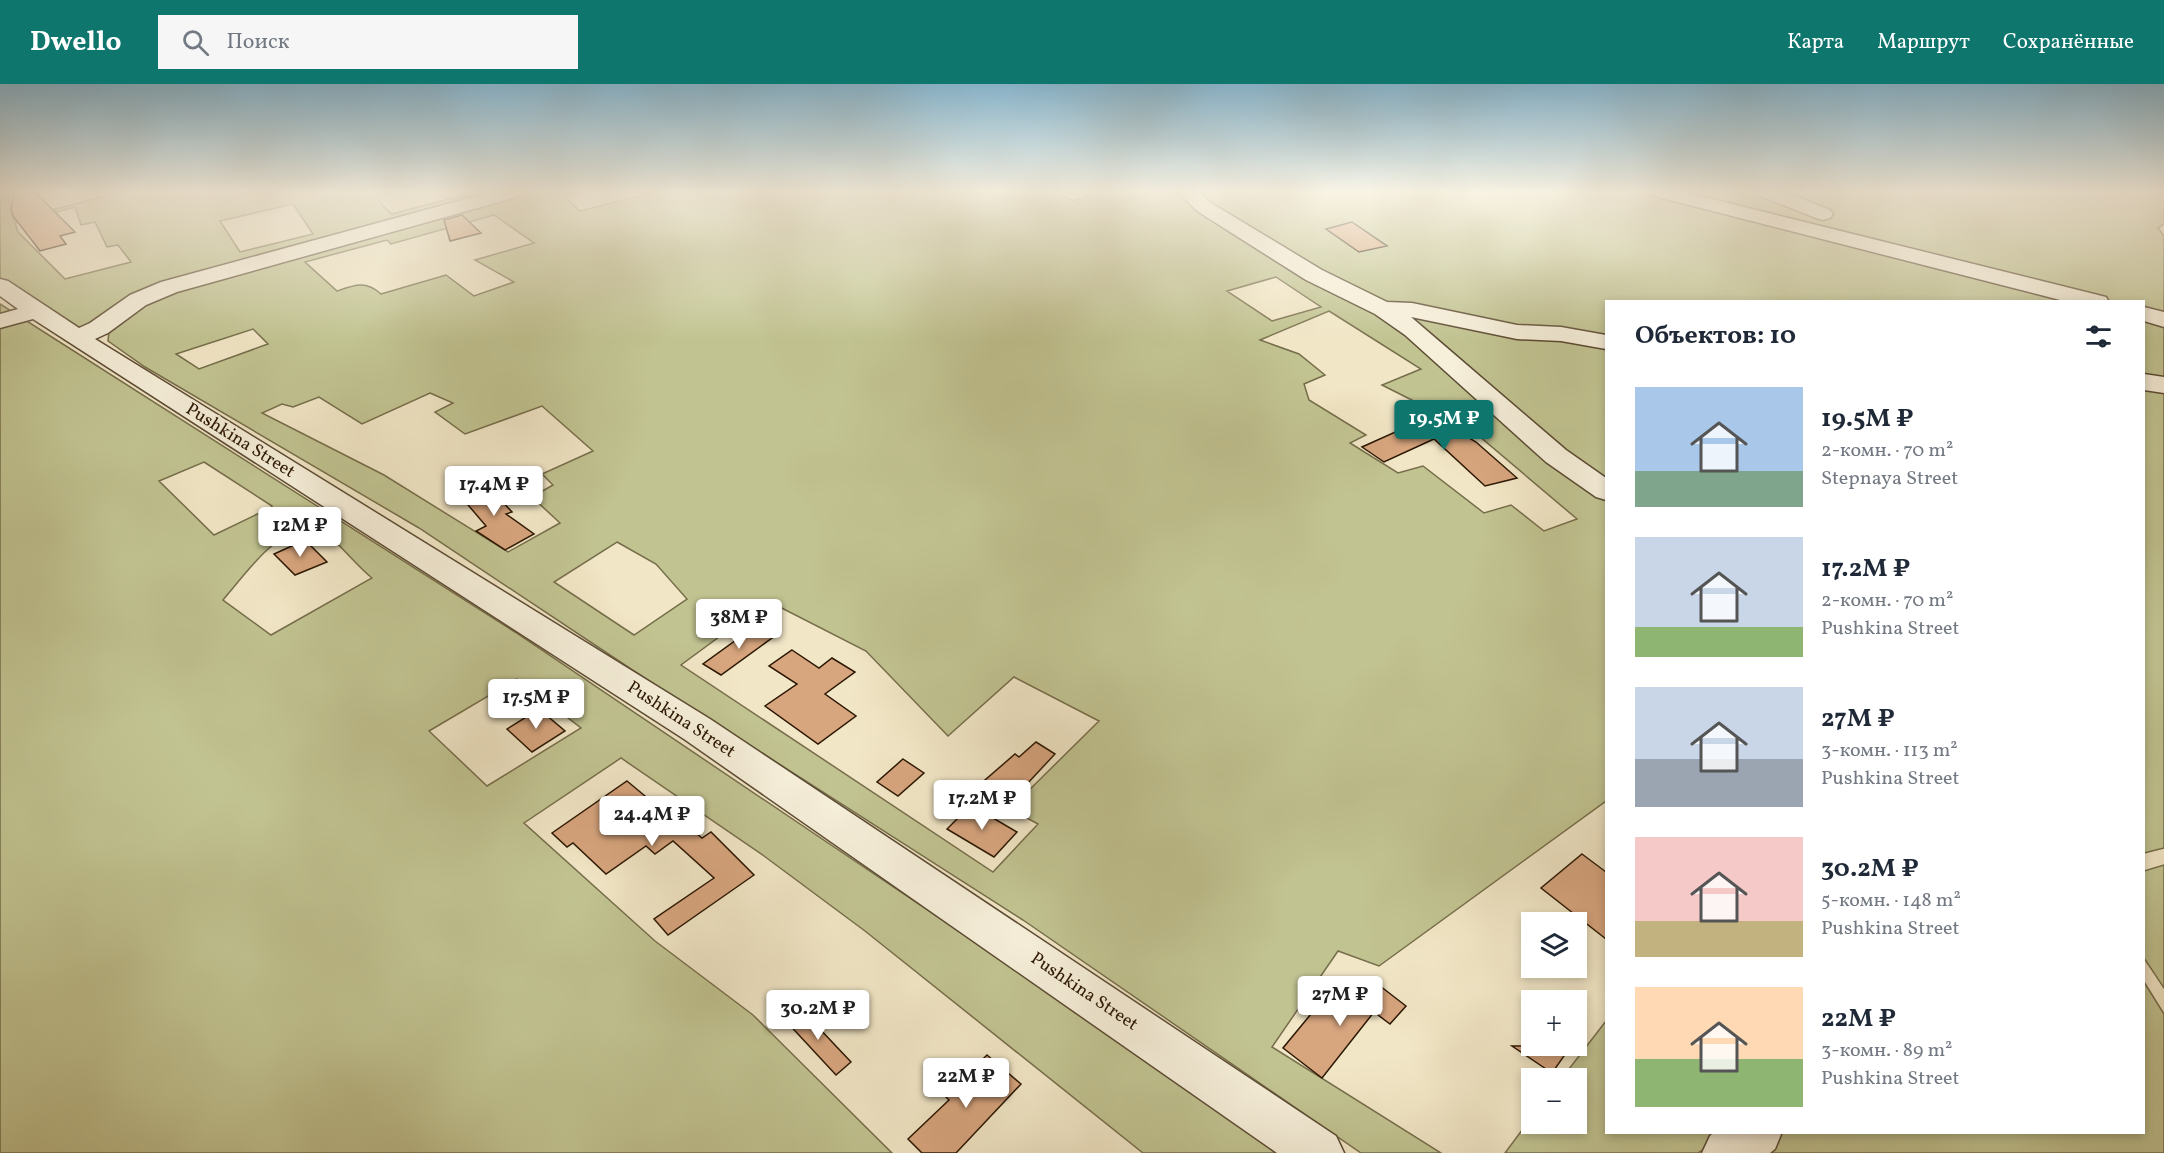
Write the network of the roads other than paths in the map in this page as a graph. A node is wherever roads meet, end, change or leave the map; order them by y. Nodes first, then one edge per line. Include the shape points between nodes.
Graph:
1 (337, 241) edge
2 (1259, 241) edge
3 (1852, 241) edge
4 (1885, 241) edge
5 (1933, 261) junction
6 (0, 286) edge
7 (2089, 300) edge
8 (1383, 309) junction
9 (37, 311) junction
10 (2145, 314) edge
11 (2164, 320) edge
12 (0, 321) edge
13 (77, 338) junction
14 (1605, 342) edge
15 (2145, 382) edge
16 (2164, 385) edge
17 (1605, 490) edge
18 (1755, 1134) edge
19 (1319, 1153) edge
20 (1727, 1153) edge

1 - 13 street via 170,287 138,300 99,328
2 - 8 street via 1314,275
3 - 5 street
4 - 5 street
5 - 7 street
6 - 9 street, Pushkina Street
8 - 14 street via 1412,310 1517,332
8 - 17 street via 1414,330 1556,456
9 - 12 street
9 - 13 street, Pushkina Street
10 - 11 street
13 - 19 street, Pushkina Street via 697,729
15 - 16 street
18 - 20 street

